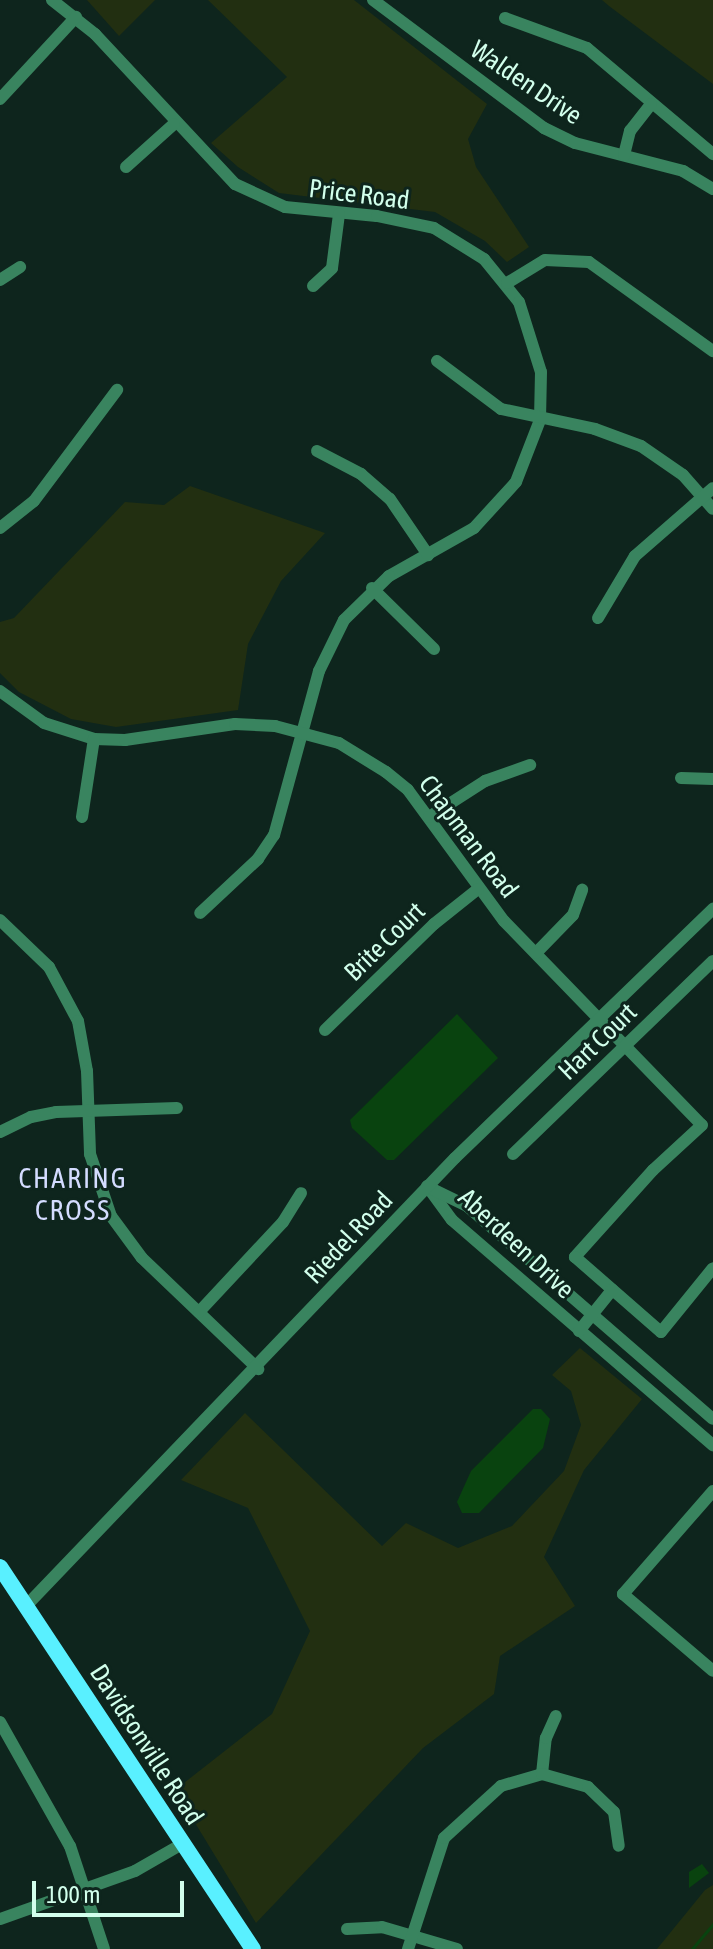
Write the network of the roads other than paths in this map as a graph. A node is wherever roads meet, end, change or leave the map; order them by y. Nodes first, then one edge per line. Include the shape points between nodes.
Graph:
1 (52, 0) edge
2 (373, 0) edge
3 (76, 17) junction
4 (505, 18) dead end
5 (0, 99) edge
6 (651, 104) junction
7 (174, 124) junction
8 (713, 154) edge
9 (624, 155) junction
10 (126, 167) dead end
11 (713, 189) edge
12 (339, 214) junction
13 (20, 267) dead end
14 (0, 280) edge
15 (507, 283) junction
16 (313, 286) dead end
17 (713, 351) edge
18 (437, 361) dead end
19 (117, 390) dead end
20 (540, 420) junction
21 (317, 451) dead end
22 (708, 492) edge
23 (713, 509) edge
24 (0, 528) edge
25 (428, 555) junction
26 (372, 588) junction
27 (598, 618) dead end
28 (434, 649) dead end
29 (0, 691) edge
30 (303, 731) junction
31 (94, 739) junction
32 (530, 765) dead end
33 (681, 778) dead end
34 (713, 779) edge
35 (82, 817) dead end
36 (429, 817) junction
37 (478, 889) junction
38 (582, 890) dead end
39 (713, 909) edge
40 (200, 913) dead end
41 (0, 920) edge
42 (536, 953) junction
43 (713, 961) edge
44 (599, 1020) junction
45 (325, 1030) dead end
46 (625, 1046) junction
47 (177, 1108) dead end
48 (88, 1111) junction
49 (713, 1114) edge
50 (702, 1125) junction
51 (0, 1132) edge
52 (513, 1154) dead end
53 (427, 1186) junction
54 (301, 1193) dead end
55 (713, 1268) edge
56 (612, 1290) junction
57 (199, 1312) junction
58 (593, 1314) junction
59 (579, 1331) junction
60 (258, 1369) junction
61 (713, 1419) edge
62 (713, 1445) edge
63 (713, 1491) edge
64 (0, 1567) edge
65 (26, 1606) junction
66 (713, 1671) edge
67 (556, 1716) dead end
68 (0, 1722) edge
69 (542, 1774) junction
70 (182, 1844) junction
71 (619, 1846) dead end
72 (86, 1888) junction
73 (0, 1919) edge
74 (347, 1929) dead end
75 (412, 1935) junction
76 (104, 1949) edge
77 (253, 1949) edge
78 (408, 1949) edge
79 (457, 1949) edge

1 - 3 street, Price Road
2 - 9 street, Walden Drive via 544,128 575,143
3 - 5 street
3 - 7 street, Price Road
4 - 6 street via 580,44
6 - 8 street
6 - 9 street via 630,131
7 - 10 street
7 - 12 street, Price Road via 212,165 259,197 285,207
9 - 11 street, Walden Drive via 683,171
12 - 15 street, Price Road via 434,228 484,259
12 - 16 street via 332,268
13 - 14 street
15 - 17 street via 545,260 589,262
15 - 20 street, Price Road via 536,349
18 - 20 street via 501,409
19 - 24 street via 34,501
20 - 22 street via 595,429 641,446
20 - 25 street, Price Road via 530,456 496,507 474,528
21 - 25 street via 361,474 390,499
22 - 23 street
22 - 27 street via 635,556
25 - 26 street, Price Road
26 - 28 street
26 - 30 street, Price Road via 326,651
29 - 31 street, Chapman Road via 44,723
30 - 31 street, Chapman Road via 235,724 125,740
30 - 36 street, Chapman Road via 339,743 386,772
30 - 40 street, Price Road via 272,839
31 - 35 street
32 - 36 street via 485,781
33 - 34 street
36 - 37 street, Chapman Road
37 - 42 street, Chapman Road
37 - 45 street, Brite Court via 434,924
38 - 42 street via 573,915
39 - 44 street, Riedel Road
41 - 48 street via 49,967 70,1002 84,1044
42 - 44 street, Chapman Road
43 - 46 street, Hart Court
44 - 46 street, Chapman Road
44 - 53 street, Riedel Road
46 - 50 street, Chapman Road
46 - 52 street, Hart Court
47 - 48 street
48 - 51 street via 31,1117
48 - 57 street via 94,1175 111,1216 142,1258
49 - 50 street
50 - 56 street via 653,1170 575,1257
53 - 58 street, Aberdeen Drive via 467,1206
53 - 59 street, Aberdeen Drive via 452,1220
53 - 60 street, Riedel Road
54 - 57 street via 283,1222
55 - 56 street via 661,1332
56 - 58 street
57 - 60 street
58 - 59 street
58 - 61 street, Aberdeen Drive
59 - 62 street, Aberdeen Drive
60 - 65 street, Riedel Road
63 - 66 street via 623,1594
64 - 65 main road, Davidsonville Road
65 - 70 main road, Davidsonville Road
67 - 69 street via 546,1738
68 - 72 street via 52,1808
69 - 71 street via 573,1780 598,1793 618,1821
69 - 75 street via 490,1792 451,1828 438,1850
70 - 72 street via 148,1865
70 - 77 main road, Davidsonville Road
72 - 73 street
72 - 76 street
74 - 75 street via 373,1926
75 - 78 street
75 - 79 street

